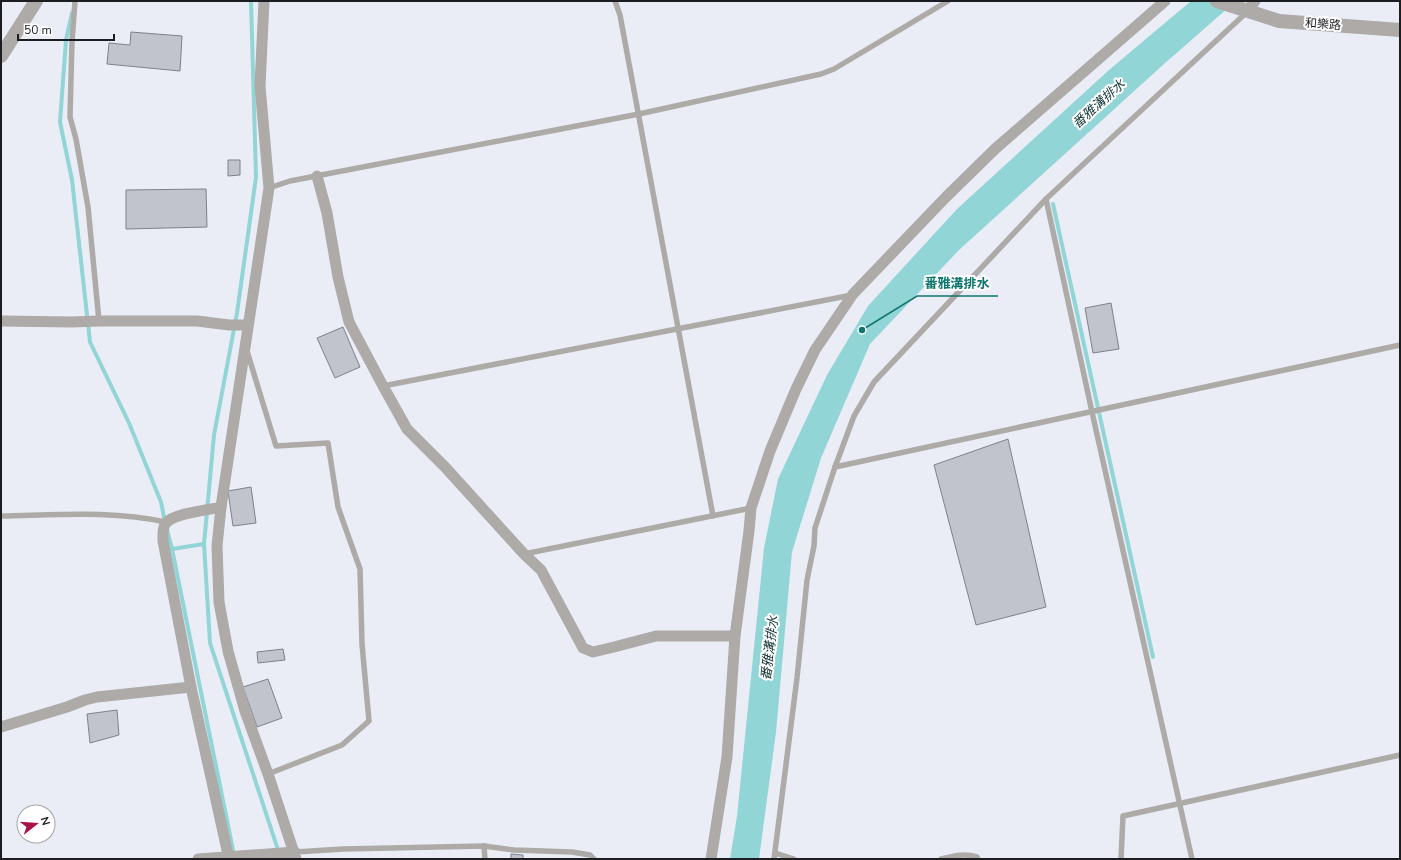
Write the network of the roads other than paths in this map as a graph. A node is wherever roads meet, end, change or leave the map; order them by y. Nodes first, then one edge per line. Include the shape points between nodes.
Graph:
1 (36, 1) edge
2 (76, 1) edge
3 (264, 1) edge
4 (616, 1) edge
5 (948, 1) edge
6 (1165, 1) edge
7 (1217, 1) edge
8 (1251, 6) edge
9 (1400, 30) edge
10 (1, 56) edge
11 (639, 114) junction
12 (317, 176) junction
13 (269, 188) junction
14 (1046, 199) junction
15 (853, 294) junction
16 (1, 321) edge
17 (99, 321) junction
18 (244, 325) junction
19 (678, 328) junction
20 (245, 344) junction
21 (1400, 345) edge
22 (383, 386) junction
23 (1092, 412) junction
24 (835, 467) junction
25 (221, 507) junction
26 (751, 508) junction
27 (1, 516) edge
28 (713, 516) junction
29 (166, 522) junction
30 (524, 554) junction
31 (735, 636) junction
32 (192, 687) junction
33 (1, 727) edge
34 (1400, 755) edge
35 (268, 774) junction
36 (1180, 804) junction
37 (484, 846) junction
38 (296, 855) edge
39 (774, 856) edge
40 (960, 857) edge
41 (229, 858) edge
42 (198, 859) edge
43 (485, 859) edge
44 (594, 859) edge
45 (711, 859) edge
46 (794, 859) edge
47 (941, 859) edge
48 (978, 859) edge
49 (1121, 859) edge
50 (1192, 859) edge

1 - 10 street
2 - 17 lane via 70,117 88,207
3 - 13 street via 260,86
4 - 11 lane
5 - 11 lane via 834,69 821,74
6 - 15 street via 995,148
7 - 8 street, 和樂路
8 - 9 street, 和樂路 via 1279,21
8 - 14 lane
11 - 12 lane
11 - 19 lane
12 - 13 lane
12 - 22 street via 349,322
13 - 18 street
14 - 23 lane
14 - 24 lane via 874,382 854,416
15 - 19 lane
15 - 26 street via 815,350 796,389 770,451
16 - 17 street
17 - 18 street via 197,321
18 - 20 street
19 - 22 lane
19 - 28 lane
20 - 25 street
20 - 35 lane via 276,446 328,443 338,507 360,569 362,644 369,721 342,745
21 - 23 lane
22 - 30 street via 407,429
23 - 24 lane
23 - 36 lane
24 - 39 lane via 816,528 807,580
25 - 29 street via 179,515
25 - 35 street via 217,546 219,602 228,651 245,711
26 - 28 lane
26 - 31 street
27 - 29 lane via 110,515
28 - 30 lane
29 - 32 street via 162,531 163,541
30 - 31 street via 541,570 583,648 593,652 656,636
31 - 45 street via 727,757
32 - 33 street via 97,697
32 - 41 street
34 - 36 lane
35 - 38 street
36 - 49 lane via 1123,816
36 - 50 lane
37 - 38 lane via 343,849
37 - 43 lane
37 - 44 lane via 572,852 590,855
38 - 41 street
39 - 46 lane
40 - 47 lane
40 - 48 lane via 970,854
41 - 42 street

